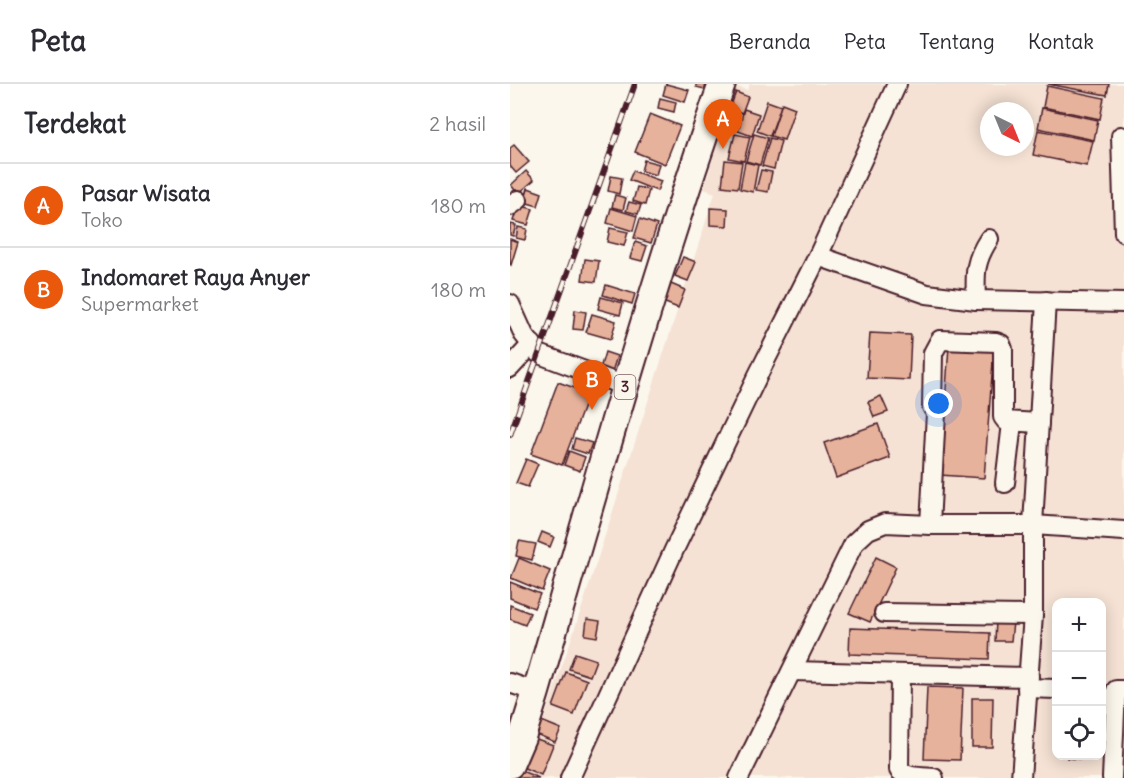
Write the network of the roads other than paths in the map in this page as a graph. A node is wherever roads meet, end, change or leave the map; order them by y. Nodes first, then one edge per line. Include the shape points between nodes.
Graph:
1 (722, 84) edge
2 (897, 84) edge
3 (1121, 136) dead end
4 (1124, 233) edge
5 (989, 239) dead end
6 (818, 256) junction
7 (976, 300) junction
8 (1046, 302) junction
9 (1124, 303) edge
10 (510, 304) edge
11 (531, 344) junction
12 (510, 368) edge
13 (625, 386) junction
14 (1012, 423) junction
15 (1039, 423) junction
16 (1005, 483) dead end
17 (930, 525) junction
18 (1033, 525) junction
19 (1124, 531) edge
20 (884, 613) dead end
21 (1033, 615) junction
22 (792, 671) junction
23 (900, 674) junction
24 (510, 683) edge
25 (1028, 683) junction
26 (1052, 688) edge
27 (1114, 690) edge
28 (536, 692) junction
29 (510, 765) edge
30 (570, 778) edge
31 (739, 778) edge
32 (934, 778) edge
33 (1021, 778) edge
34 (1112, 778) edge

1 - 13 highway, 3
2 - 6 street
3 - 4 street
5 - 7 street via 975,267
6 - 7 street via 927,294
6 - 30 street via 679,540
7 - 8 street
8 - 9 street
8 - 15 street
10 - 11 street
11 - 12 street
11 - 13 street via 539,354
13 - 28 highway, 3
14 - 15 street
14 - 16 street
14 - 17 street via 1003,417 1001,344 940,340 933,353 932,407 936,413
15 - 18 street
17 - 18 street
17 - 22 street via 885,523 868,530 854,543
18 - 19 street
18 - 21 street
20 - 21 street
21 - 25 street
22 - 23 street
22 - 31 street
23 - 25 street
23 - 32 street via 899,770 908,776
24 - 28 street
25 - 26 street
25 - 33 street
27 - 34 street
28 - 29 highway, 3

